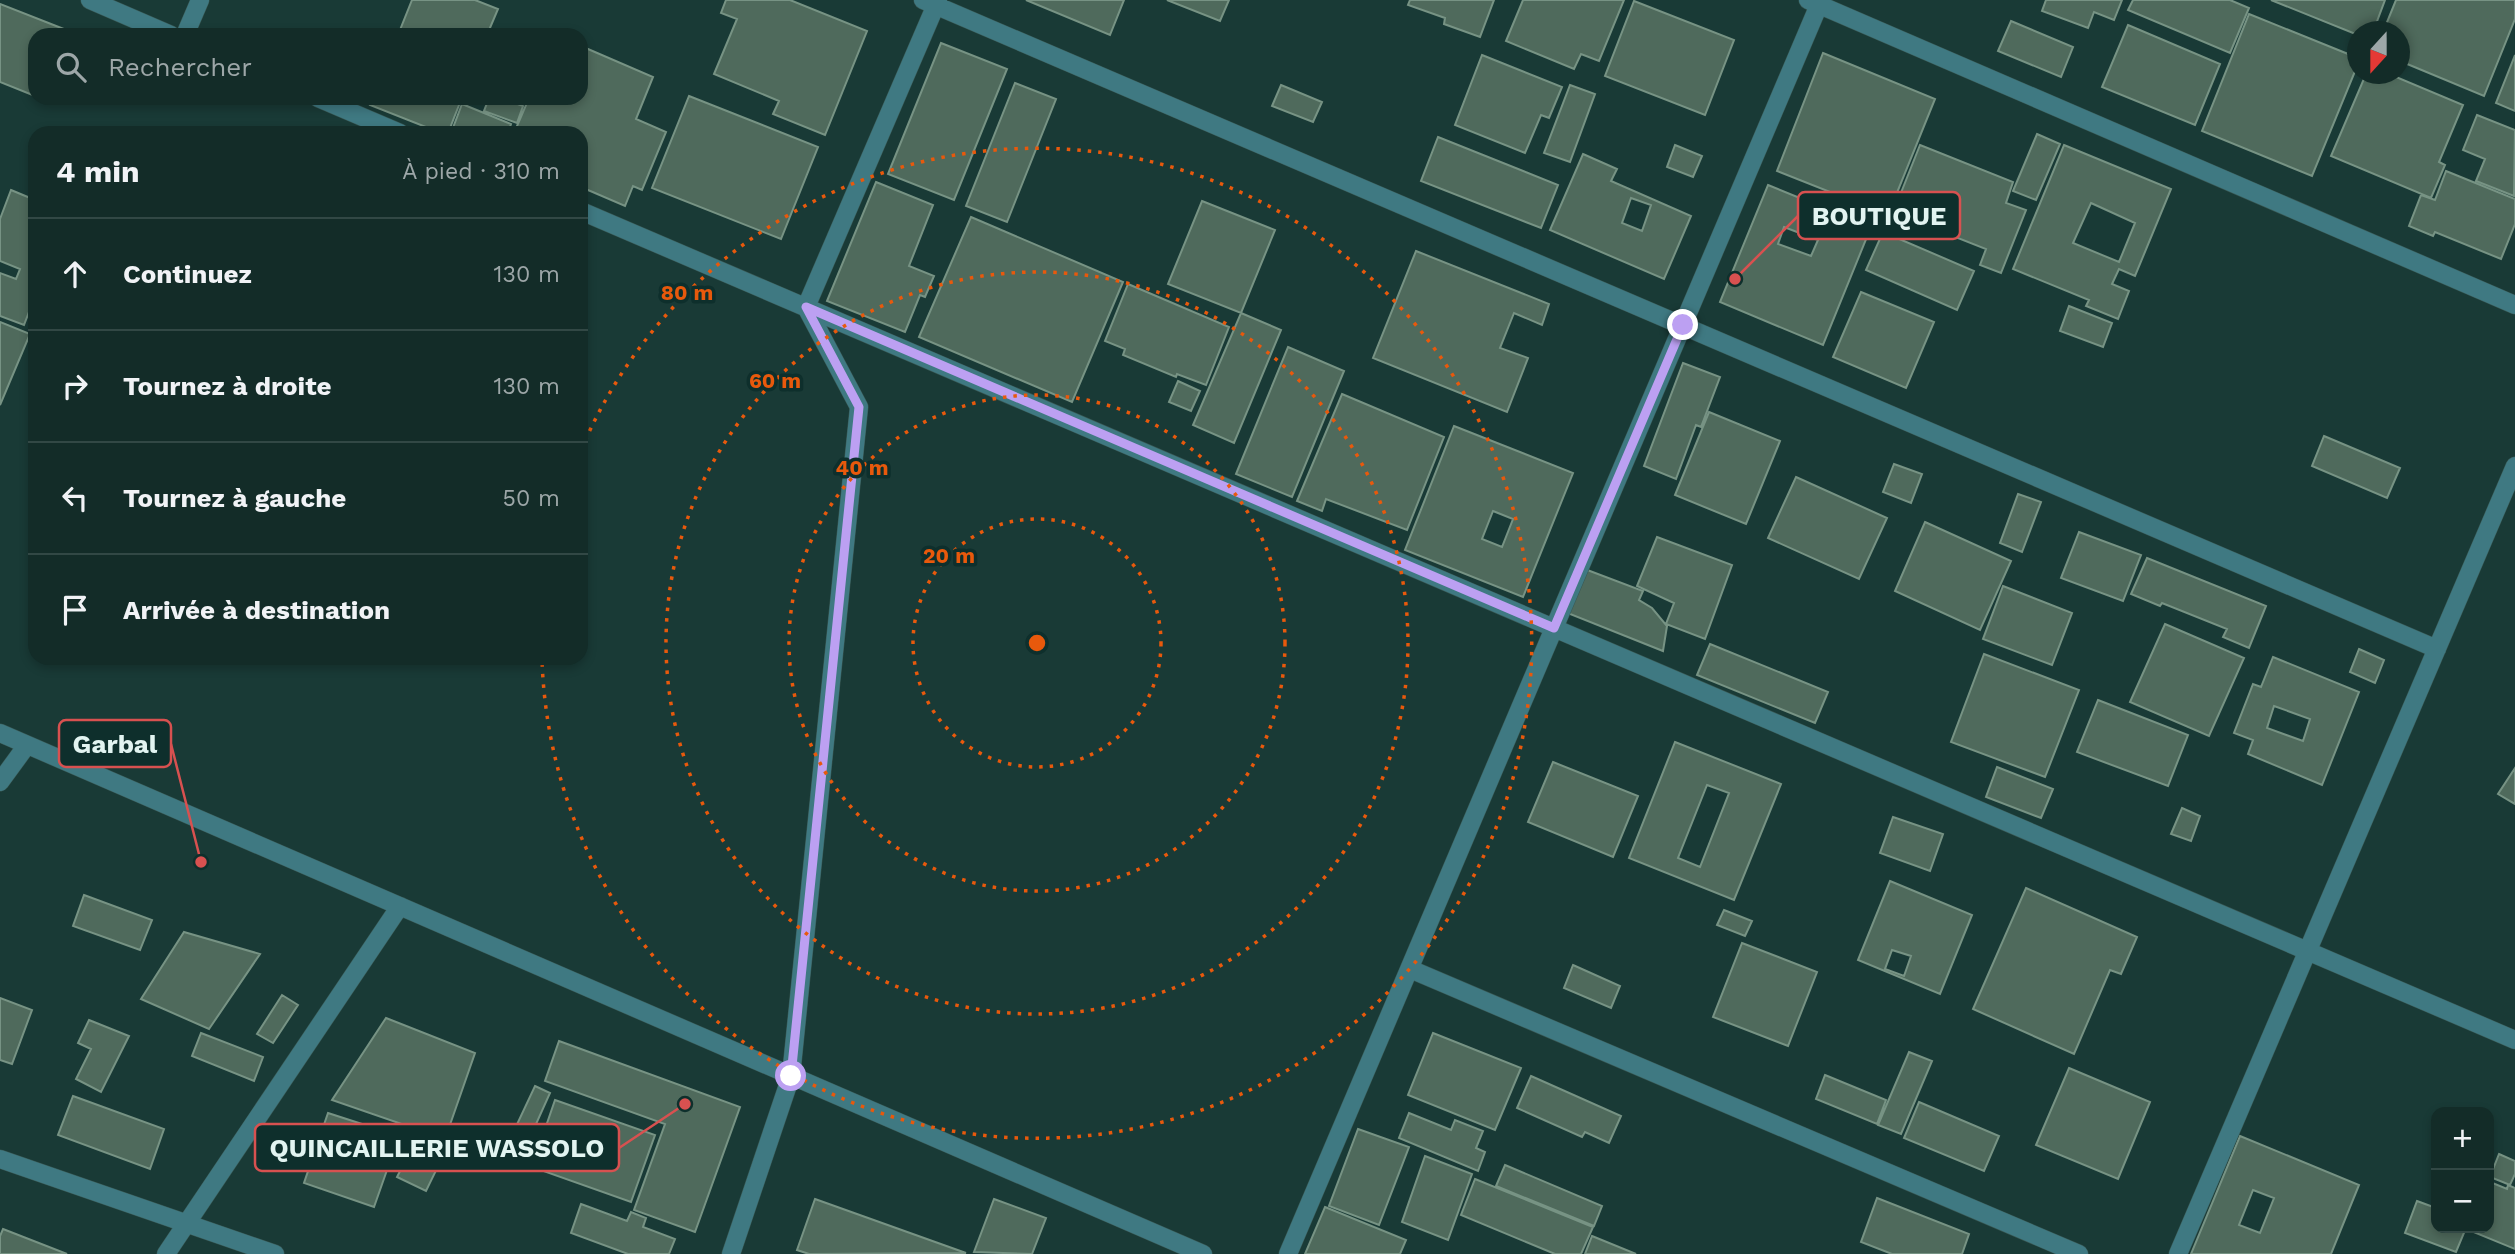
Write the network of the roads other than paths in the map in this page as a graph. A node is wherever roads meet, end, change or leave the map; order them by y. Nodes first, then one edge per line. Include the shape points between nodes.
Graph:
1 (90, 0) edge
2 (200, 0) edge
3 (932, 2) edge
4 (1816, 2) edge
5 (155, 28) edge
6 (188, 28) edge
7 (334, 105) edge
8 (384, 126) edge
9 (588, 214) edge
10 (2515, 305) edge
11 (806, 307) junction
12 (1683, 325) junction
13 (2515, 466) edge
14 (1554, 628) junction
15 (2437, 649) junction
16 (0, 733) edge
17 (27, 745) junction
18 (0, 782) edge
19 (400, 906) junction
20 (2307, 951) junction
21 (1410, 968) junction
22 (2515, 1040) edge
23 (791, 1076) junction
24 (0, 1159) edge
25 (187, 1223) junction
26 (166, 1254) edge
27 (275, 1254) edge
28 (731, 1254) edge
29 (1203, 1254) edge
30 (1288, 1254) edge
31 (2079, 1254) edge
32 (2178, 1254) edge

1 - 5 street
2 - 6 street
3 - 11 street
3 - 12 street
4 - 10 street
4 - 12 street
7 - 8 street
9 - 11 street
11 - 14 street
11 - 23 street via 859,407
12 - 14 street
12 - 15 street
13 - 15 street
14 - 20 street
14 - 21 street
15 - 20 street
16 - 17 street
17 - 18 street
17 - 19 street
19 - 23 street
19 - 25 street
20 - 22 street
20 - 32 street
21 - 30 street
21 - 31 street
23 - 28 street
23 - 29 street
24 - 25 street
25 - 26 street
25 - 27 street

